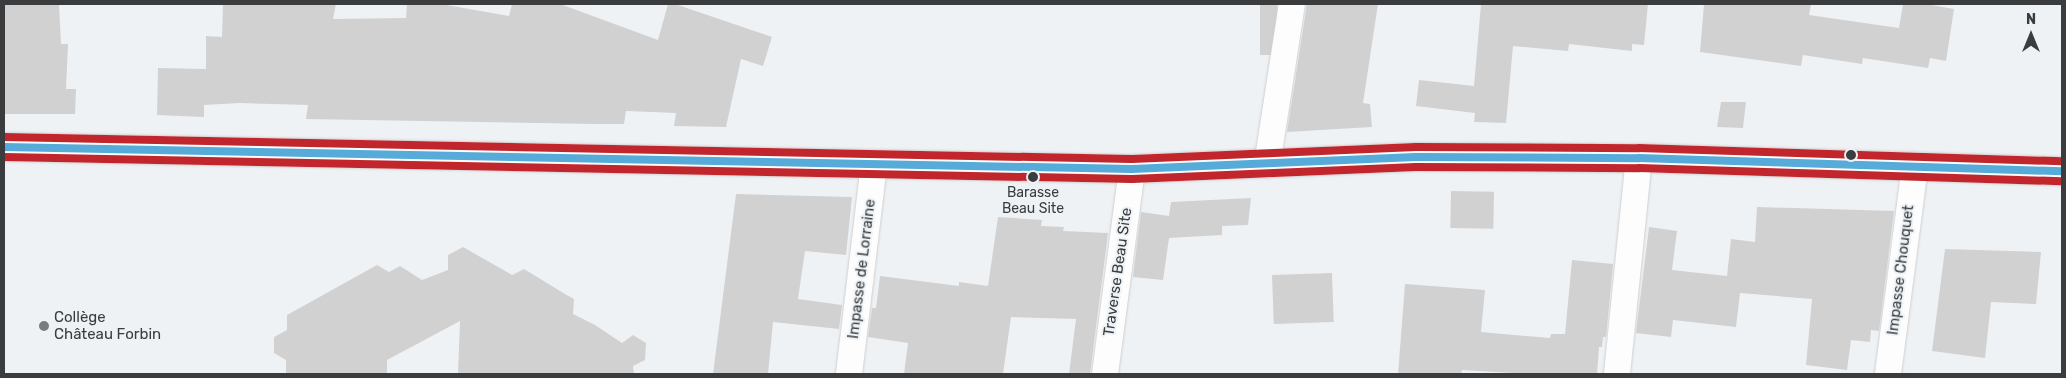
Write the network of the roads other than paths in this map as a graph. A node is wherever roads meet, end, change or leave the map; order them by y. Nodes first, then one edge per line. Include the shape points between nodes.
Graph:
1 (1292, 4) edge
2 (4, 147) edge
3 (1639, 158) junction
4 (874, 164) junction
5 (1267, 165) junction
6 (1915, 166) junction
7 (1132, 170) junction
8 (2062, 171) edge
9 (849, 374) edge
10 (1104, 374) edge
11 (1617, 374) edge
12 (1888, 374) edge

1 - 5 street
2 - 4 street
3 - 5 street via 1416,157
3 - 6 street
3 - 11 street
4 - 7 street
4 - 9 street, Impasse de Lorraine
5 - 7 street
6 - 8 street
6 - 12 street, Impasse Chouquet
7 - 10 street, Traverse Beau Site

